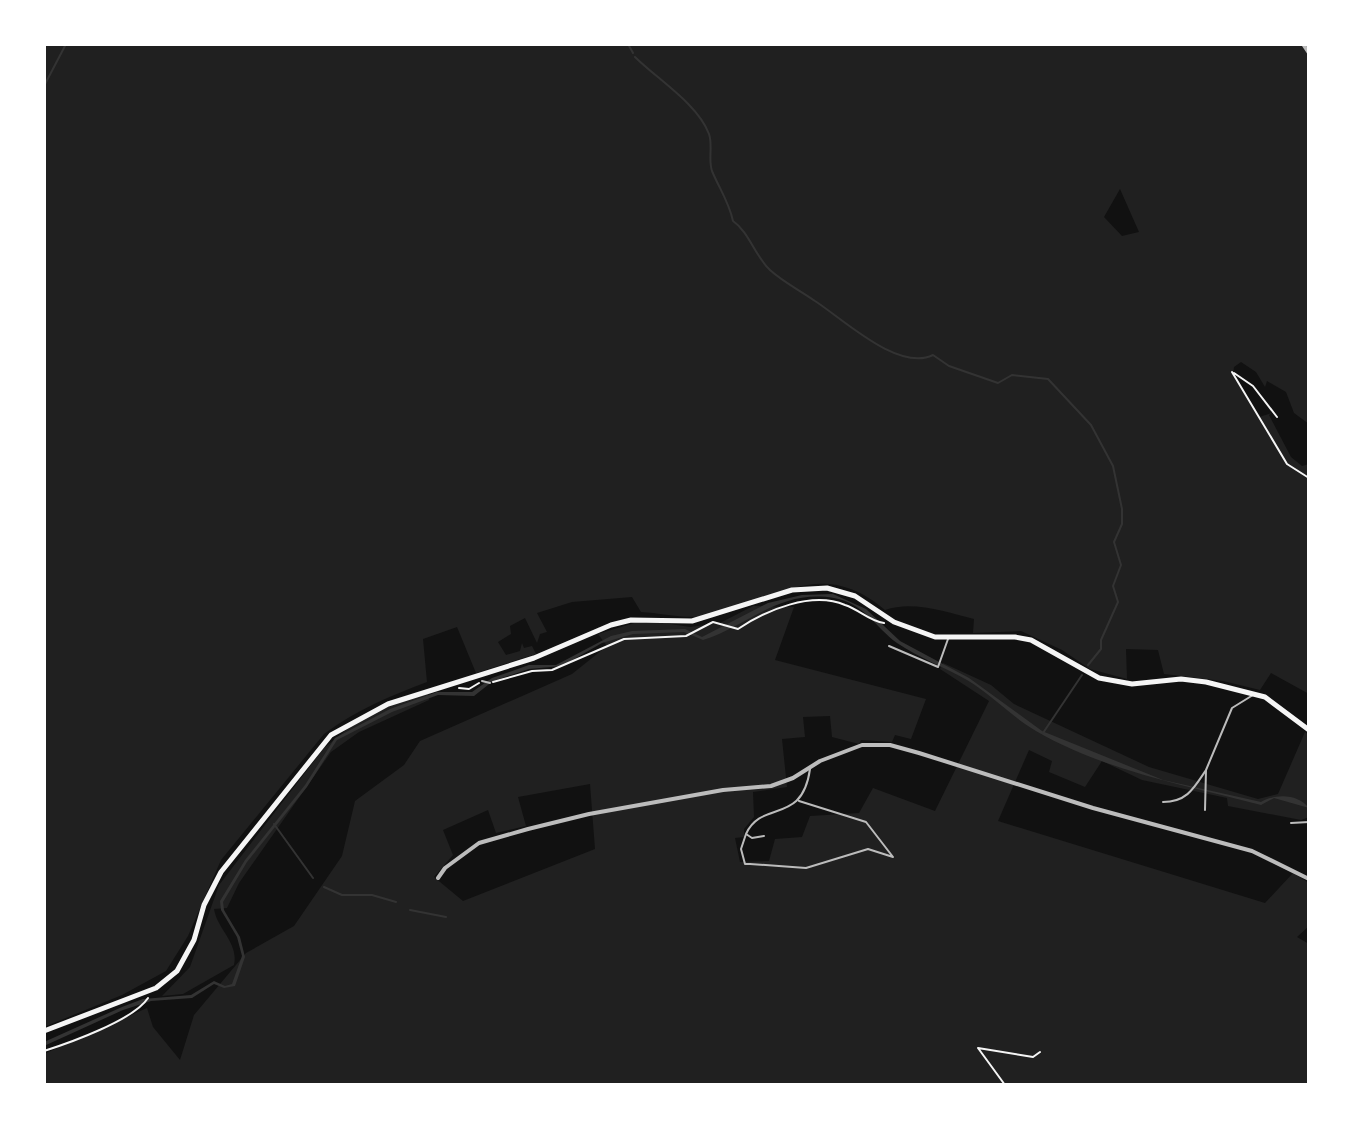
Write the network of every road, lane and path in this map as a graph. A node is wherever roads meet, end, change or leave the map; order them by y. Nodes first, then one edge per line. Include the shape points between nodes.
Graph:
1 (1303, 44) edge
2 (1309, 53) edge
3 (1277, 417) dead end
4 (1309, 478) edge
5 (886, 623) dead end
6 (949, 638) junction
7 (889, 646) dead end
8 (482, 681) joint
9 (490, 683) joint
10 (452, 688) dead end
11 (1254, 694) junction
12 (1309, 730) edge
13 (810, 769) junction
14 (1203, 781) junction
15 (799, 801) junction
16 (1163, 802) dead end
17 (1205, 810) dead end
18 (1309, 822) edge
19 (1291, 823) dead end
20 (746, 834) junction
21 (764, 836) dead end
22 (438, 878) dead end
23 (1309, 879) edge
24 (153, 994) dead end
25 (44, 1031) edge
26 (44, 1051) edge
27 (1040, 1052) dead end
28 (1005, 1085) edge

1 - 2 street
3 - 4 path via 1253,386 1232,372 1287,464
5 - 9 path via 824,600 760,614 738,629 713,622 686,636 624,639 563,667
6 - 7 lane via 938,666
6 - 11 main road via 1015,637 1048,648 1099,678 1132,684 1181,679
6 - 25 main road via 917,632 843,591 801,589 712,618 611,625 534,658 388,704 350,722 315,753 221,872 177,971 156,988
8 - 9 lane
8 - 10 path via 469,689
11 - 12 main road via 1278,704
11 - 14 lane via 1232,708
13 - 15 lane
13 - 22 street via 771,786 589,814 479,843
13 - 23 street via 862,745 890,745 1252,851
14 - 16 lane via 1181,799
14 - 17 lane
15 - 20 lane via 756,822
15 - 20 lane via 866,822 893,857 868,849 806,868 745,864 741,849
18 - 19 lane
20 - 21 lane
24 - 26 path via 99,1030
27 - 28 path via 1033,1057 978,1048

